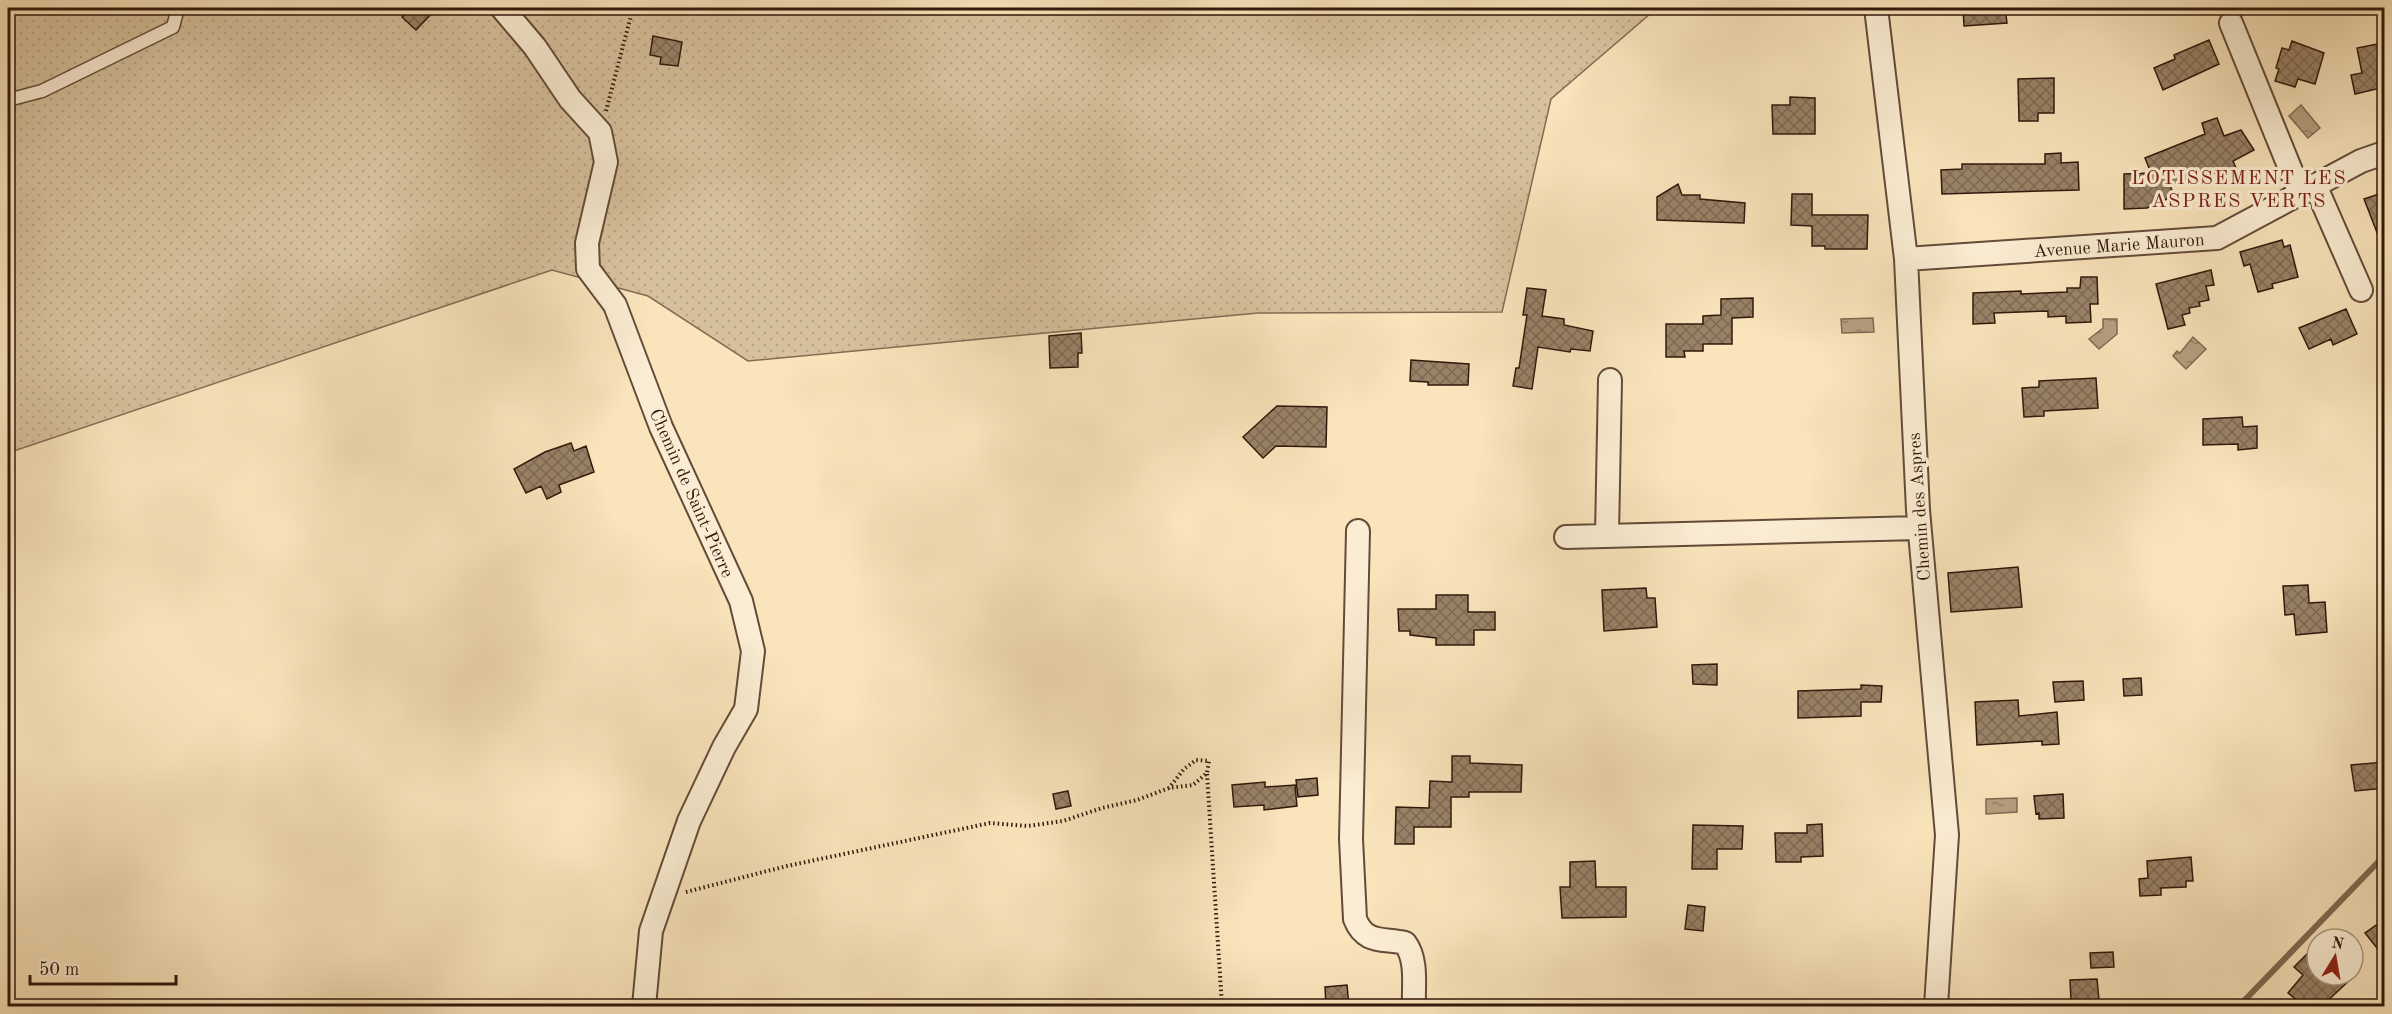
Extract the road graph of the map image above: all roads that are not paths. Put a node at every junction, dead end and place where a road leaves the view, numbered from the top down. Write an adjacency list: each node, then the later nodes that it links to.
1 (178, 8): 5 (lane)
2 (502, 8): 15 (street, Chemin de Saint-Pierre)
3 (1876, 8): 8 (street, Chemin des Aspres)
4 (2231, 23): 7 (street)
5 (8, 100)
6 (2385, 153): 7 (street, Avenue Marie Mauron)
7 (2308, 189): 8 (street, Avenue Marie Mauron); 9 (street)
8 (1906, 260): 11 (street, Chemin des Aspres)
9 (2361, 290)
10 (1610, 380): 13 (street)
11 (1919, 528): 13 (street); 17 (street, Chemin des Aspres)
12 (1358, 531): 16 (street)
13 (1607, 535): 14 (street)
14 (1566, 537)
15 (645, 1006)
16 (1414, 1006)
17 (1936, 1006)

